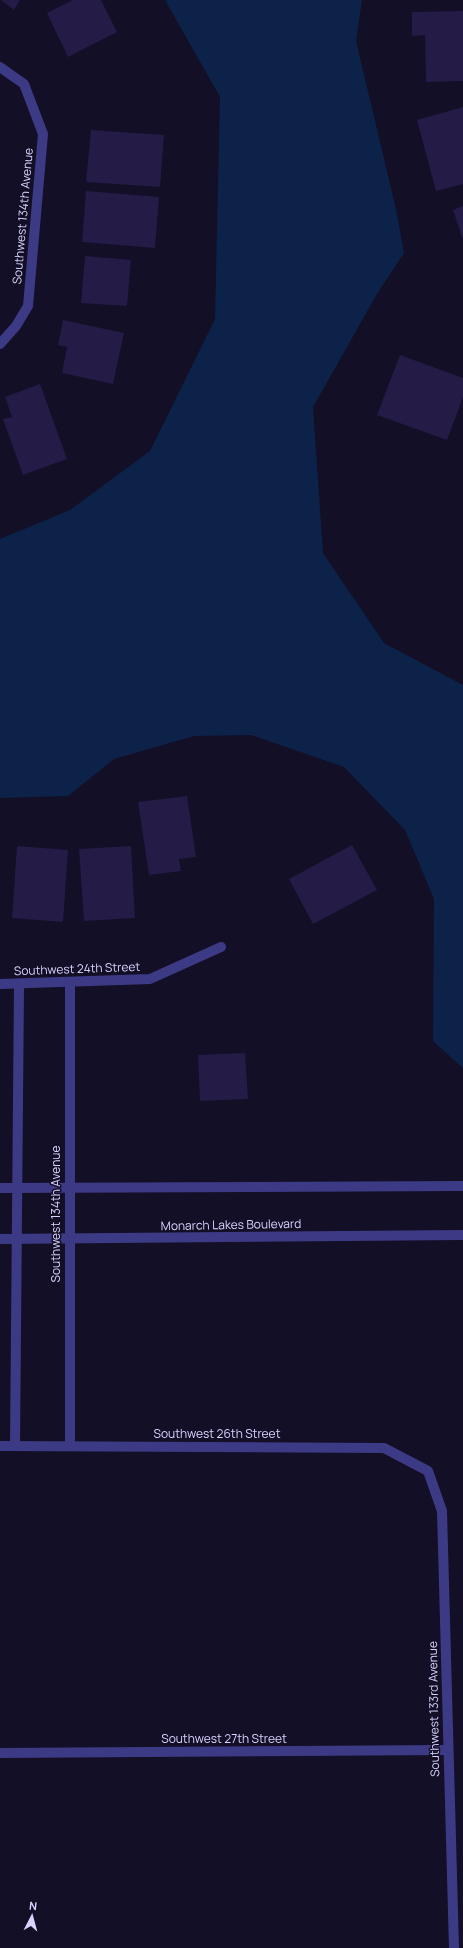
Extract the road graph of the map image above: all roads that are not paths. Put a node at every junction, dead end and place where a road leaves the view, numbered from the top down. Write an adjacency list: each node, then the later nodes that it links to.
1 (0, 67): 2 (street, Southwest 134th Avenue)
2 (0, 344)
3 (221, 947): 4 (street, Southwest 24th Street)
4 (70, 983): 6 (street, Southwest 24th Street); 10 (street, Southwest 134th Avenue)
5 (0, 984): 6 (street, Southwest 24th Street)
6 (18, 985): 9 (street)
7 (463, 1186): 10 (street)
8 (0, 1188): 9 (street)
9 (18, 1188): 10 (street); 13 (street)
10 (69, 1188): 14 (street, Southwest 134th Avenue)
11 (463, 1235): 14 (street, Monarch Lakes Boulevard)
12 (0, 1239): 13 (street, Monarch Lakes Boulevard)
13 (17, 1239): 14 (street, Monarch Lakes Boulevard); 16 (street)
14 (69, 1239): 17 (street, Southwest 134th Avenue)
15 (0, 1446): 16 (street, Southwest 26th Street)
16 (15, 1446): 17 (street, Southwest 26th Street)
17 (70, 1446): 18 (street, Southwest 26th Street)
18 (428, 1471): 19 (street, Southwest 133rd Avenue)
19 (448, 1750): 20 (street, Southwest 27th Street); 21 (street, Southwest 133rd Avenue)
20 (0, 1753)
21 (454, 1948)

